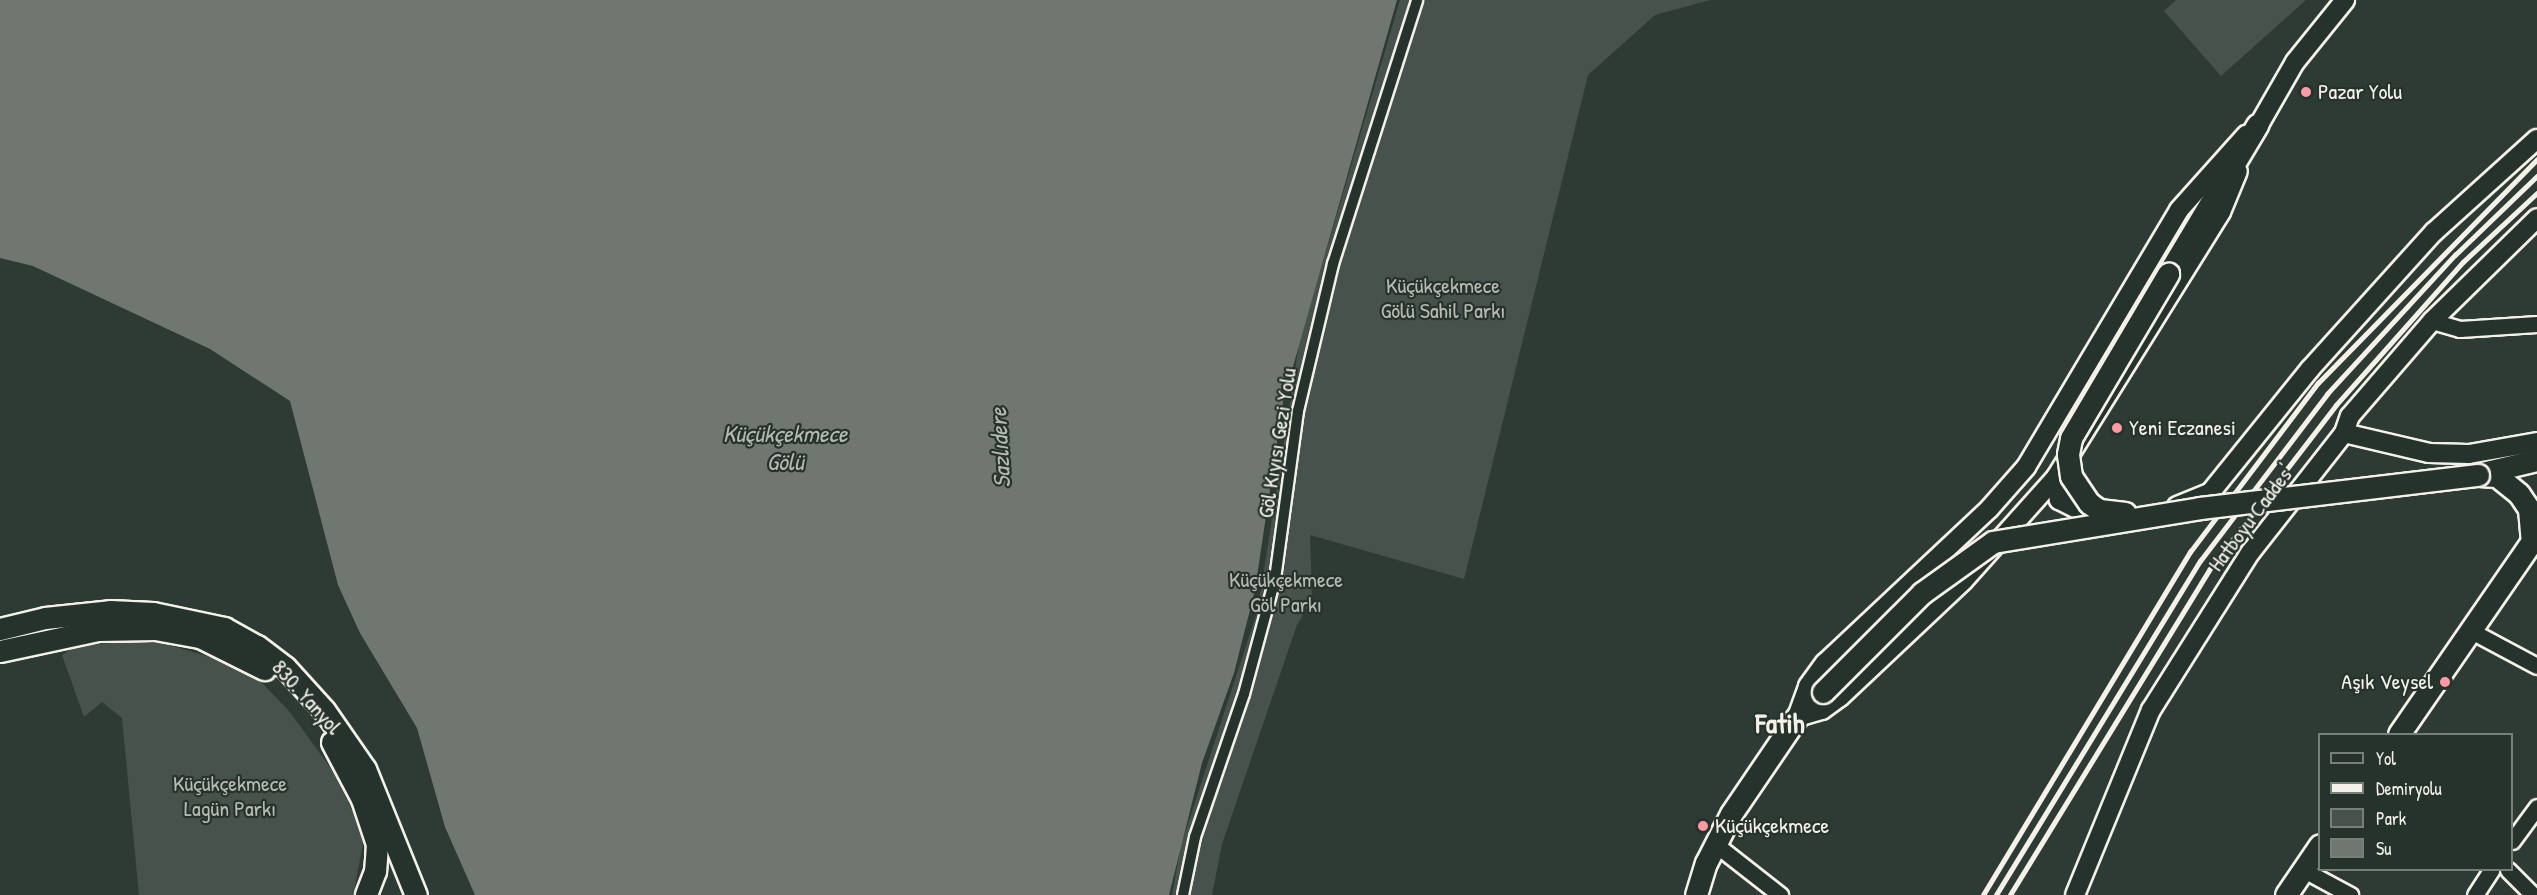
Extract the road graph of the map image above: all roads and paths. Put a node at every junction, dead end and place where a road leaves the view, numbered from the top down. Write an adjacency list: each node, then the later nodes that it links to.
1 (1417, 0): 33 (street, Göl Kıyısı Gezi Yolu)
2 (2345, 0): 3 (street)
3 (2256, 125): 12 (street); 13 (main road, bridge); 22 (street)
4 (2537, 139): 14 (street)
5 (2537, 218): 6 (street, Hatboyu Caddes')
6 (2432, 321): 7 (street); 8 (street, Hatboyu Caddes')
7 (2537, 324)
8 (2344, 433): 9 (street); 36 (street, Hatboyu Caddes')
9 (2537, 442)
10 (2537, 460): 11 (main road)
11 (2478, 475): 13 (main road, bridge); 16 (main road)
12 (2056, 477): 14 (street); 15 (street)
13 (2146, 515): 22 (main road, bridge)
14 (2097, 519): 15 (street)
15 (2010, 531): 22 (street)
16 (2534, 539): 19 (main road)
17 (0, 629): 18 (main road, 830. Yanyol)
18 (41, 630): 20 (main road, 830. Yanyol); 31 (main road, 830. Yanyol); 32 (main road, 830. Yanyol)
19 (2473, 632): 21 (street); 23 (main road)
20 (0, 651)
21 (2537, 666)
22 (1797, 717): 26 (main road)
23 (2400, 733)
24 (2537, 807): 25 (street)
25 (2513, 838)
26 (1715, 844): 34 (main road); 35 (street)
27 (2318, 846): 28 (main road)
28 (2302, 869): 37 (main road); 38 (street)
29 (2490, 871): 39 (street)
30 (2509, 871): 40 (street)
31 (366, 895)
32 (416, 895)
33 (1183, 895)
34 (1696, 895)
35 (1780, 895)
36 (2074, 895)
37 (2286, 895)
38 (2350, 895)
39 (2475, 895)
40 (2533, 895)

